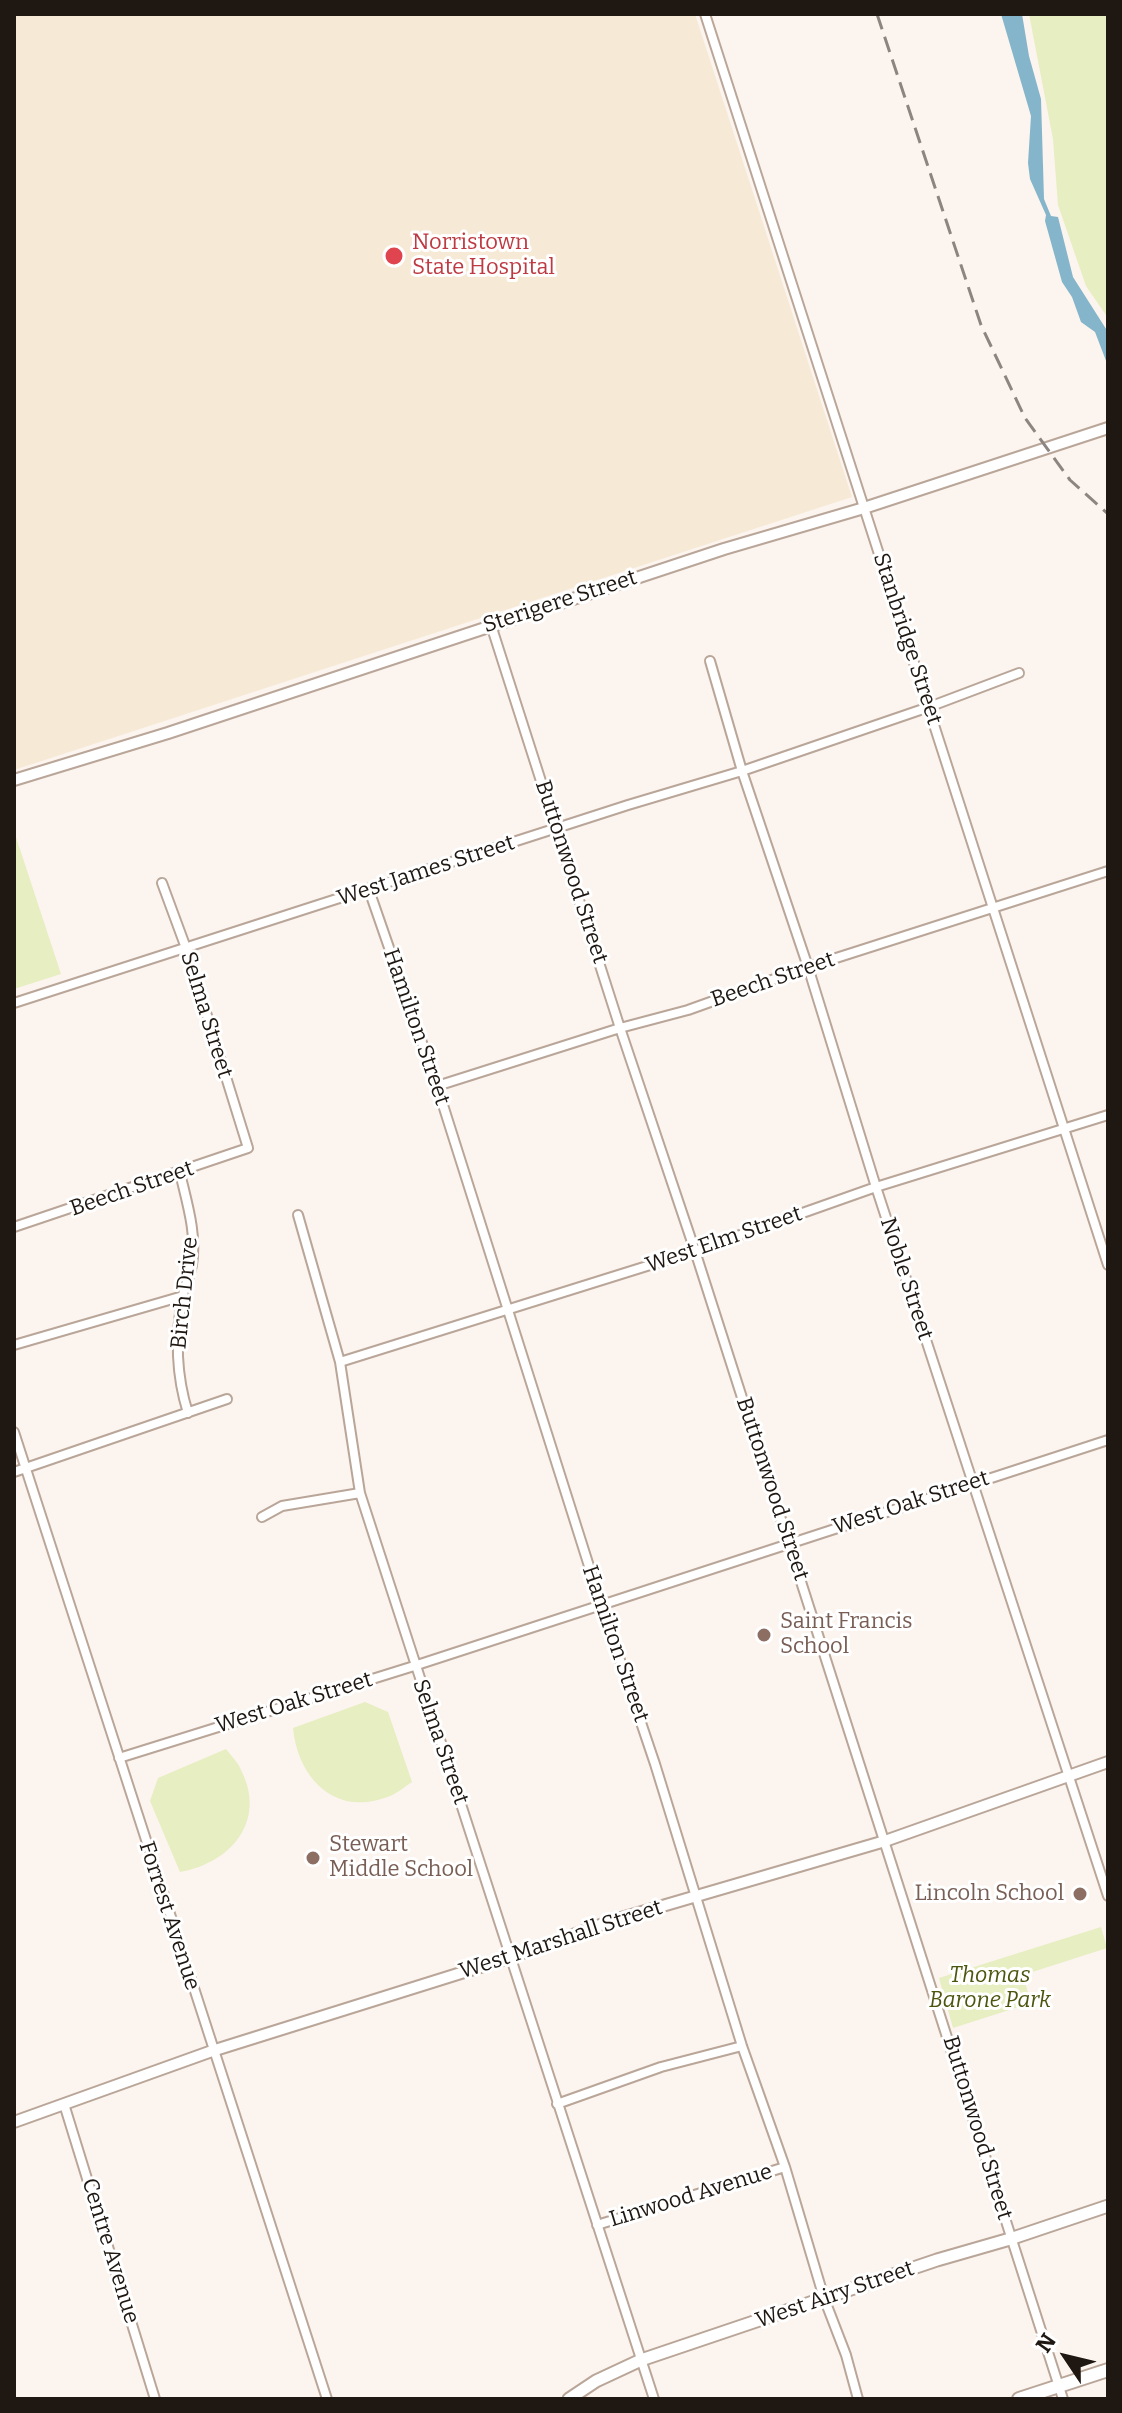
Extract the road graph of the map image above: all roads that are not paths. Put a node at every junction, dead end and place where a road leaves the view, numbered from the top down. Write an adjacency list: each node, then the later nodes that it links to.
1 (705, 14): 3 (street, Stanbridge Street)
2 (1108, 428): 3 (street, Sterigere Street)
3 (864, 508): 4 (street, Sterigere Street); 7 (street, Stanbridge Street)
4 (491, 625): 9 (street, Sterigere Street); 10 (street, Buttonwood Street)
5 (710, 661): 8 (street, Noble Street)
6 (1019, 673): 7 (street, West James Street)
7 (929, 707): 8 (street, West James Street); 14 (street, Stanbridge Street)
8 (742, 771): 10 (street, West James Street); 16 (street, Noble Street)
9 (14, 780)
10 (558, 828): 13 (street, West James Street); 18 (street, Buttonwood Street)
11 (1108, 871): 14 (street, Beech Street)
12 (162, 883): 15 (street, Selma Street)
13 (369, 890): 15 (street, West James Street); 19 (street, Hamilton Street)
14 (994, 909): 16 (street, Beech Street); 21 (street, Stanbridge Street)
15 (186, 948): 17 (street, West James Street); 22 (street, Selma Street)
16 (808, 967): 18 (street, Beech Street); 24 (street, Noble Street)
17 (14, 1003)
18 (620, 1028): 19 (street, Beech Street); 27 (street, Buttonwood Street)
19 (437, 1086): 30 (street, Hamilton Street)
20 (1108, 1115): 21 (street, West Elm Street)
21 (1065, 1128): 24 (street, West Elm Street); 28 (street, Stanbridge Street)
22 (248, 1148): 23 (street, Beech Street)
23 (180, 1173): 26 (street, Beech Street); 29 (street, Birch Drive)
24 (876, 1187): 27 (street, West Elm Street); 39 (street, Noble Street)
25 (298, 1215): 32 (street, Selma Street)
26 (14, 1227)
27 (695, 1251): 30 (street, West Elm Street); 42 (street, Buttonwood Street)
28 (1108, 1265)
29 (183, 1296): 31 (street); 34 (street, Birch Drive)
30 (508, 1310): 32 (street, West Elm Street); 43 (street, Hamilton Street)
31 (14, 1345)
32 (340, 1362): 40 (street, Selma Street)
33 (227, 1399): 34 (street)
34 (188, 1413): 37 (street)
35 (14, 1432): 37 (street, Forrest Avenue)
36 (1108, 1440): 39 (street, West Oak Street)
37 (26, 1468): 38 (street); 45 (street, Forrest Avenue)
38 (14, 1472)
39 (973, 1483): 42 (street, West Oak Street); 47 (street, Noble Street)
40 (360, 1493): 41 (street); 44 (street, Selma Street)
41 (262, 1517)
42 (789, 1542): 43 (street, West Oak Street); 48 (street, Buttonwood Street)
43 (601, 1604): 44 (street, West Oak Street); 50 (street, Hamilton Street)
44 (414, 1666): 45 (street, West Oak Street); 51 (street, Selma Street)
45 (119, 1758): 53 (street, Forrest Avenue)
46 (1108, 1762): 47 (street, West Marshall Street)
47 (1069, 1776): 48 (street, West Marshall Street); 49 (street, Noble Street)
48 (885, 1841): 50 (street, West Marshall Street); 60 (street, Buttonwood Street)
49 (1108, 1896)
50 (698, 1897): 51 (street, West Marshall Street); 52 (street, Hamilton Street)
51 (512, 1957): 53 (street, West Marshall Street); 55 (street, Selma Street)
52 (742, 2046): 55 (street); 57 (street, Hamilton Street)
53 (212, 2051): 54 (street, West Marshall Street); 66 (street, Forrest Avenue)
54 (64, 2104): 56 (street, West Marshall Street); 65 (street, Centre Avenue)
55 (557, 2104): 59 (street, Selma Street)
56 (14, 2122)
57 (785, 2167): 59 (street, Linwood Avenue); 61 (street, Hamilton Street)
58 (1108, 2206): 60 (main road, West Airy Street)
59 (597, 2225): 62 (street, Selma Street)
60 (1010, 2239): 61 (main road, West Airy Street); 64 (street, Buttonwood Street)
61 (824, 2298): 62 (main road, West Airy Street); 69 (street, Hamilton Street)
62 (641, 2360): 67 (main road, West Airy Street); 68 (street, Selma Street)
63 (1108, 2370): 64 (main road)
64 (1061, 2393): 70 (main road)
65 (155, 2399)
66 (327, 2399)
67 (569, 2399)
68 (654, 2399)
69 (858, 2399)
70 (1019, 2399)

